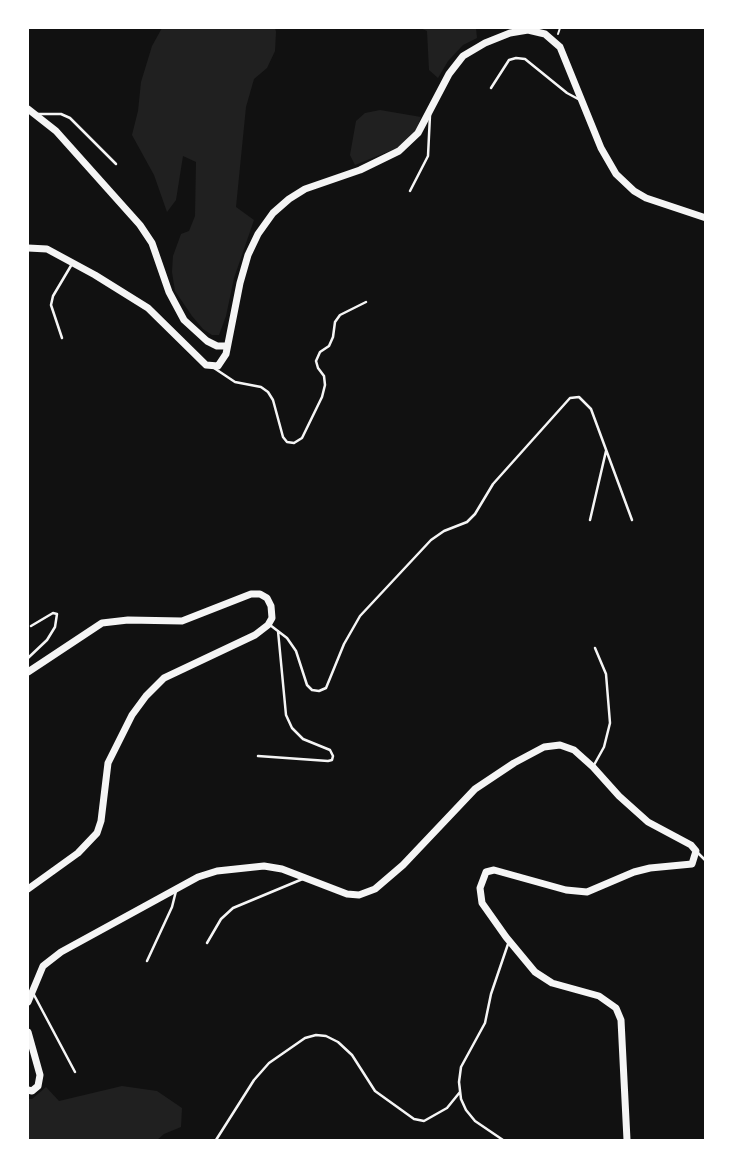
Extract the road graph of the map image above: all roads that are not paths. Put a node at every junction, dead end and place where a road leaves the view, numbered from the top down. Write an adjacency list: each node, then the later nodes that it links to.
1 (491, 88): 2 (lane)
2 (584, 103): 4 (main road); 8 (main road)
3 (28, 109): 5 (main road)
4 (430, 110): 7 (lane); 13 (main road)
5 (34, 114): 6 (lane); 13 (main road)
6 (116, 164)
7 (410, 191)
8 (706, 218)
9 (28, 248): 10 (main road)
10 (73, 262): 12 (lane); 14 (main road)
11 (366, 302): 14 (lane)
12 (62, 338)
13 (228, 346): 14 (main road)
14 (214, 367)
15 (606, 450): 16 (lane); 17 (lane); 20 (lane)
16 (590, 520)
17 (632, 520)
18 (268, 625): 20 (lane); 23 (main road); 30 (main road)
19 (31, 626): 22 (lane)
20 (278, 629): 24 (lane)
21 (595, 648): 25 (lane)
22 (28, 658)
23 (28, 672)
24 (258, 756)
25 (593, 767): 26 (main road); 28 (main road)
26 (696, 851): 27 (lane); 31 (main road)
27 (706, 861)
28 (306, 878): 29 (main road); 32 (lane)
29 (176, 888): 33 (lane); 34 (main road)
30 (28, 889)
31 (509, 941): 39 (lane); 42 (main road)
32 (207, 943)
33 (147, 960)
34 (31, 990): 35 (main road); 37 (lane)
35 (28, 1002)
36 (28, 1032): 38 (main road)
37 (75, 1072)
38 (28, 1090)
39 (460, 1092): 40 (lane); 41 (lane)
40 (216, 1140)
41 (503, 1140)
42 (627, 1140)

